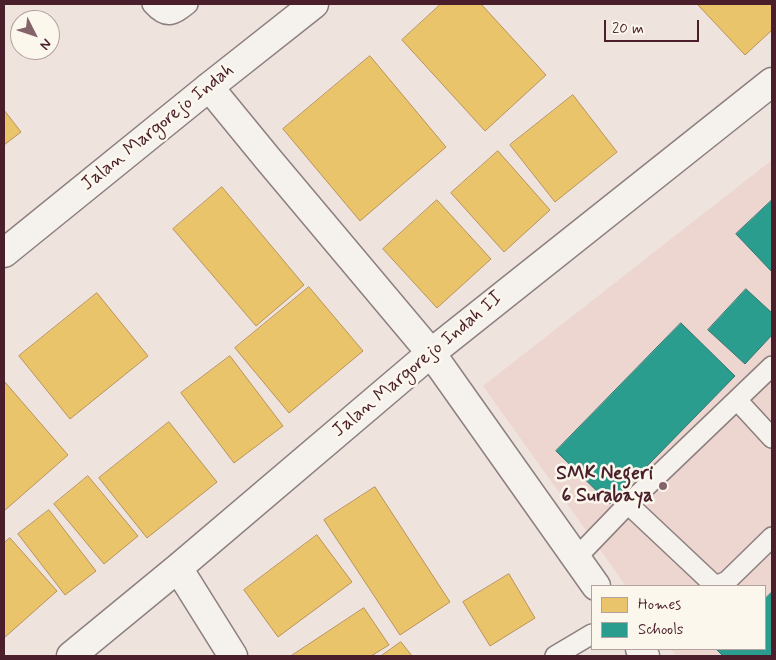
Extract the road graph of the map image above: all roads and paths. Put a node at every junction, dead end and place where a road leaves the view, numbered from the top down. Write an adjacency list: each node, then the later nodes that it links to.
1 (152, 4): 2 (lane)
2 (188, 4)
3 (314, 4): 5 (street, Jalan Margorejo Indah)
4 (772, 82): 7 (street, Jalan Margorejo Indah II)
5 (209, 87): 6 (street, Jalan Margorejo Indah); 7 (street)
6 (4, 254)
7 (430, 353): 13 (street); 14 (street, Jalan Margorejo Indah II)
8 (772, 366): 9 (lane)
9 (737, 400): 10 (lane); 11 (lane)
10 (772, 438)
11 (628, 504): 12 (lane); 13 (lane)
12 (772, 537)
13 (576, 558): 15 (street)
14 (178, 568): 17 (street, Jalan Margorejo Indah II); 18 (street)
15 (595, 585)
16 (591, 635): 19 (lane)
17 (71, 656)
18 (233, 656)
19 (555, 656)

